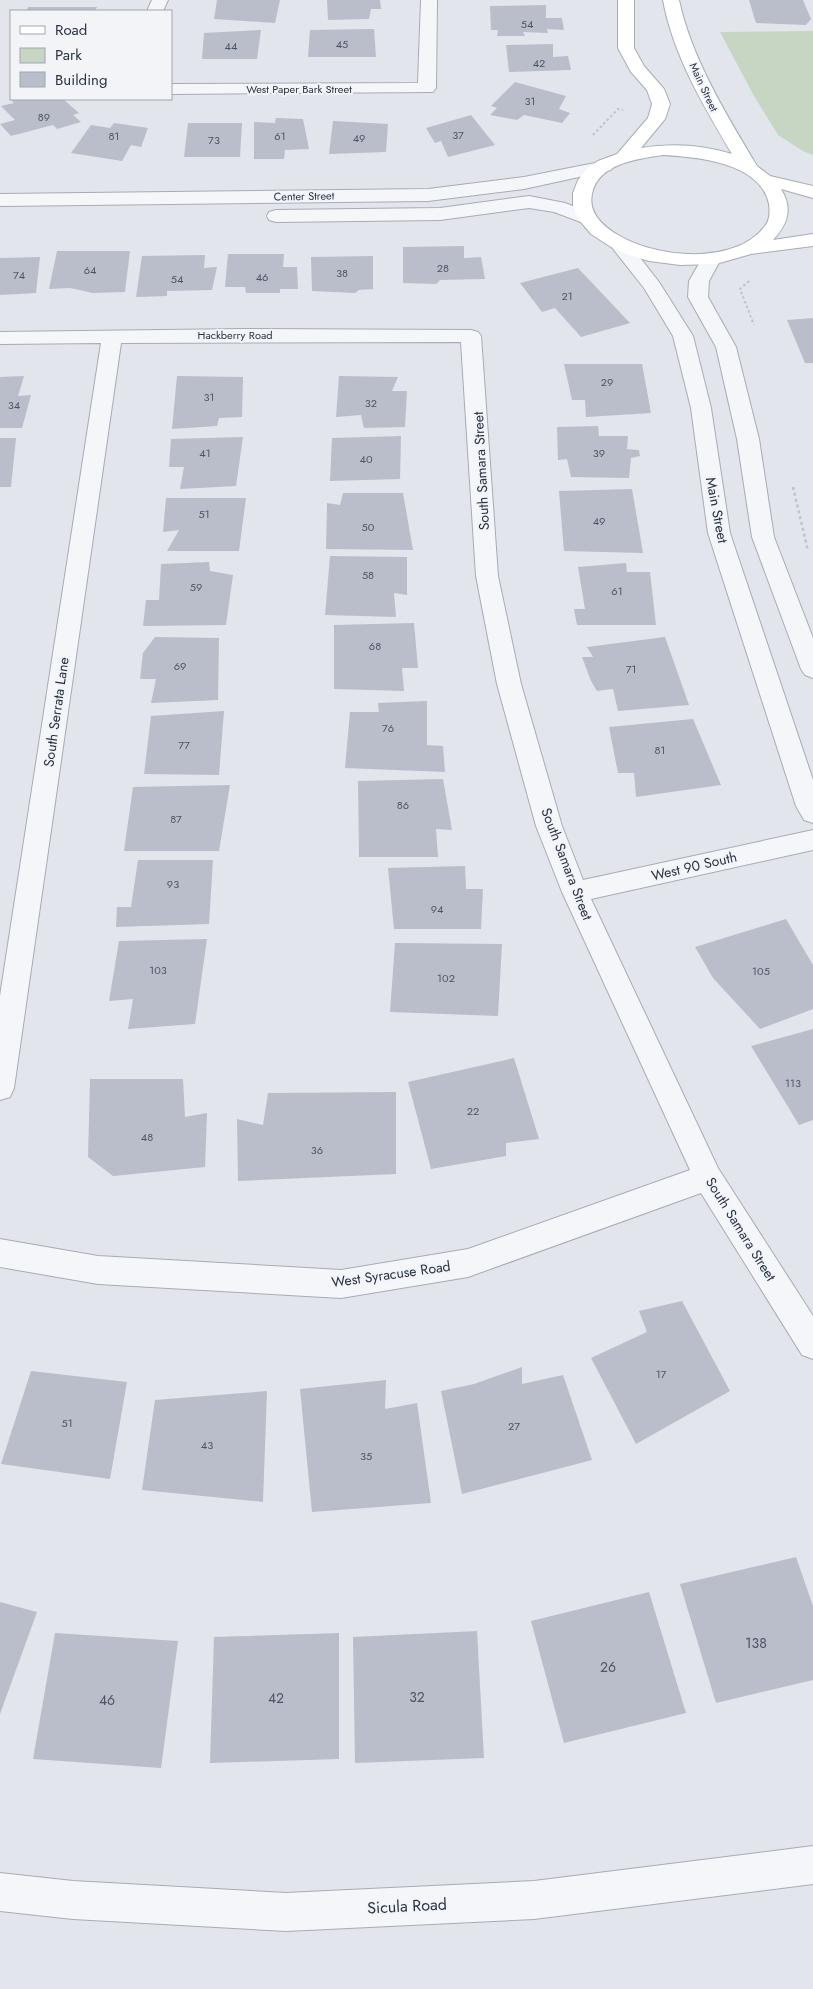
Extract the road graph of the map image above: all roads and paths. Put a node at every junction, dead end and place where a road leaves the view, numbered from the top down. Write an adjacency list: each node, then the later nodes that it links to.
1 (429, 0): 4 (street, West Paper Bark Street)
2 (626, 0): 5 (main road)
3 (671, 0): 7 (main road, Main Street)
4 (172, 89)
5 (624, 157): 6 (main road); 7 (main road)
6 (605, 166): 9 (street, Center Street); 11 (main road)
7 (757, 174): 8 (main road); 14 (main road)
8 (813, 192)
9 (0, 200)
10 (260, 216): 11 (street, Center Street)
11 (586, 218): 13 (main road)
12 (813, 240): 14 (main road)
13 (620, 245): 15 (main road); 24 (street, Main Street)
14 (744, 250): 15 (main road)
15 (711, 259): 23 (street)
16 (751, 280): 17 (path)
17 (755, 328)
18 (471, 336): 19 (street, Hackberry Road); 26 (street, South Samara Street)
19 (112, 337): 20 (street, Hackberry Road); 27 (street, South Serrata Lane)
20 (0, 338)
21 (793, 486): 22 (path)
22 (808, 552)
23 (813, 669)
24 (813, 813)
25 (813, 840): 26 (street, West 90 South)
26 (575, 892): 28 (street, South Samara Street)
27 (0, 1088)
28 (708, 1177): 29 (street, West Syracuse Road); 30 (street, South Samara Street)
29 (0, 1253)
30 (813, 1344)
31 (813, 1865): 32 (street, Sicula Road)
32 (0, 1892)

